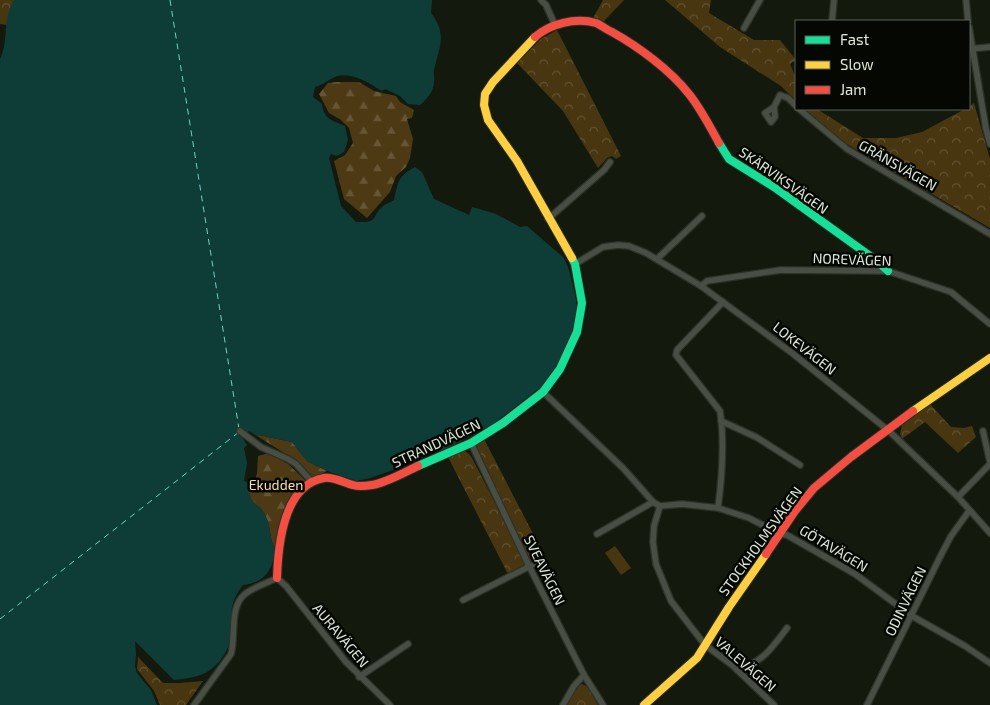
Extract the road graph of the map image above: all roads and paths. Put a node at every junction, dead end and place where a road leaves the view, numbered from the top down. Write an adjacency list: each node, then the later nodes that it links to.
1 (541, 0): 7 (street)
2 (760, 0): 8 (street)
3 (834, 0): 5 (street)
4 (966, 0): 6 (street)
5 (832, 20)
6 (968, 20)
7 (555, 26): 17 (street, SKÄRVIKSVÄGEN); 21 (street, SKÄRVIKSVÄGEN)
8 (744, 28)
9 (990, 46): 10 (street)
10 (970, 49): 14 (street)
11 (795, 105): 12 (street)
12 (774, 107)
13 (800, 110): 18 (street, GRÄNSVÄGEN)
14 (990, 144)
15 (610, 162): 17 (street)
16 (702, 216): 19 (street)
17 (548, 219): 20 (street, SKÄRVIKSVÄGEN)
18 (990, 234)
19 (656, 259): 20 (street, LOKEVÄGEN); 22 (street, LOKEVÄGEN)
20 (576, 264): 26 (street, STRANDVÄGEN)
21 (888, 271): 22 (street, NOREVÄGEN); 24 (street, NOREVÄGEN)
22 (701, 286): 23 (street, LOKEVÄGEN)
23 (723, 302): 27 (street); 28 (street, LOKEVÄGEN)
24 (990, 324)
25 (990, 358): 28 (street, STOCKHOLMSVÄGEN)
26 (543, 392): 31 (street, STRANDVÄGEN); 36 (street)
27 (722, 421): 33 (street); 38 (street)
28 (888, 431): 35 (street, LOKEVÄGEN); 41 (street, STOCKHOLMSVÄGEN)
29 (983, 431): 32 (street)
30 (240, 432): 34 (street)
31 (470, 443): 34 (street, STRANDVÄGEN); 44 (street, SVEAVÄGEN)
32 (990, 463): 35 (street)
33 (800, 465)
34 (312, 482): 45 (street)
35 (958, 498): 39 (street, LOKEVÄGEN)
36 (653, 502): 37 (street); 40 (street)
37 (660, 506): 38 (street, GÖTAVÄGEN); 50 (street, VALEVÄGEN)
38 (718, 508): 41 (street, GÖTAVÄGEN)
39 (969, 511): 42 (street, LOKEVÄGEN); 47 (street, ODINVÄGEN)
40 (597, 534)
41 (780, 534): 47 (street, GÖTAVÄGEN); 50 (street, STOCKHOLMSVÄGEN)
42 (990, 534)
43 (540, 560): 44 (street)
44 (529, 566): 46 (street); 53 (street, SVEAVÄGEN)
45 (277, 578): 54 (street, AURAVÄGEN); 55 (street)
46 (463, 600)
47 (912, 616): 51 (street, GÖTAVÄGEN); 61 (street, ODINVÄGEN)
48 (787, 628): 52 (street)
49 (408, 644): 54 (street)
50 (705, 645): 52 (street, VALEVÄGEN); 59 (street, STOCKHOLMSVÄGEN)
51 (990, 663)
52 (737, 670): 60 (street, VALEVÄGEN)
53 (584, 675): 57 (street); 58 (street, SVEAVÄGEN)
54 (359, 677): 56 (street, AURAVÄGEN)
55 (194, 705)
56 (390, 705)
57 (563, 705)
58 (603, 705)
59 (644, 705)
60 (774, 705)
61 (867, 705)

